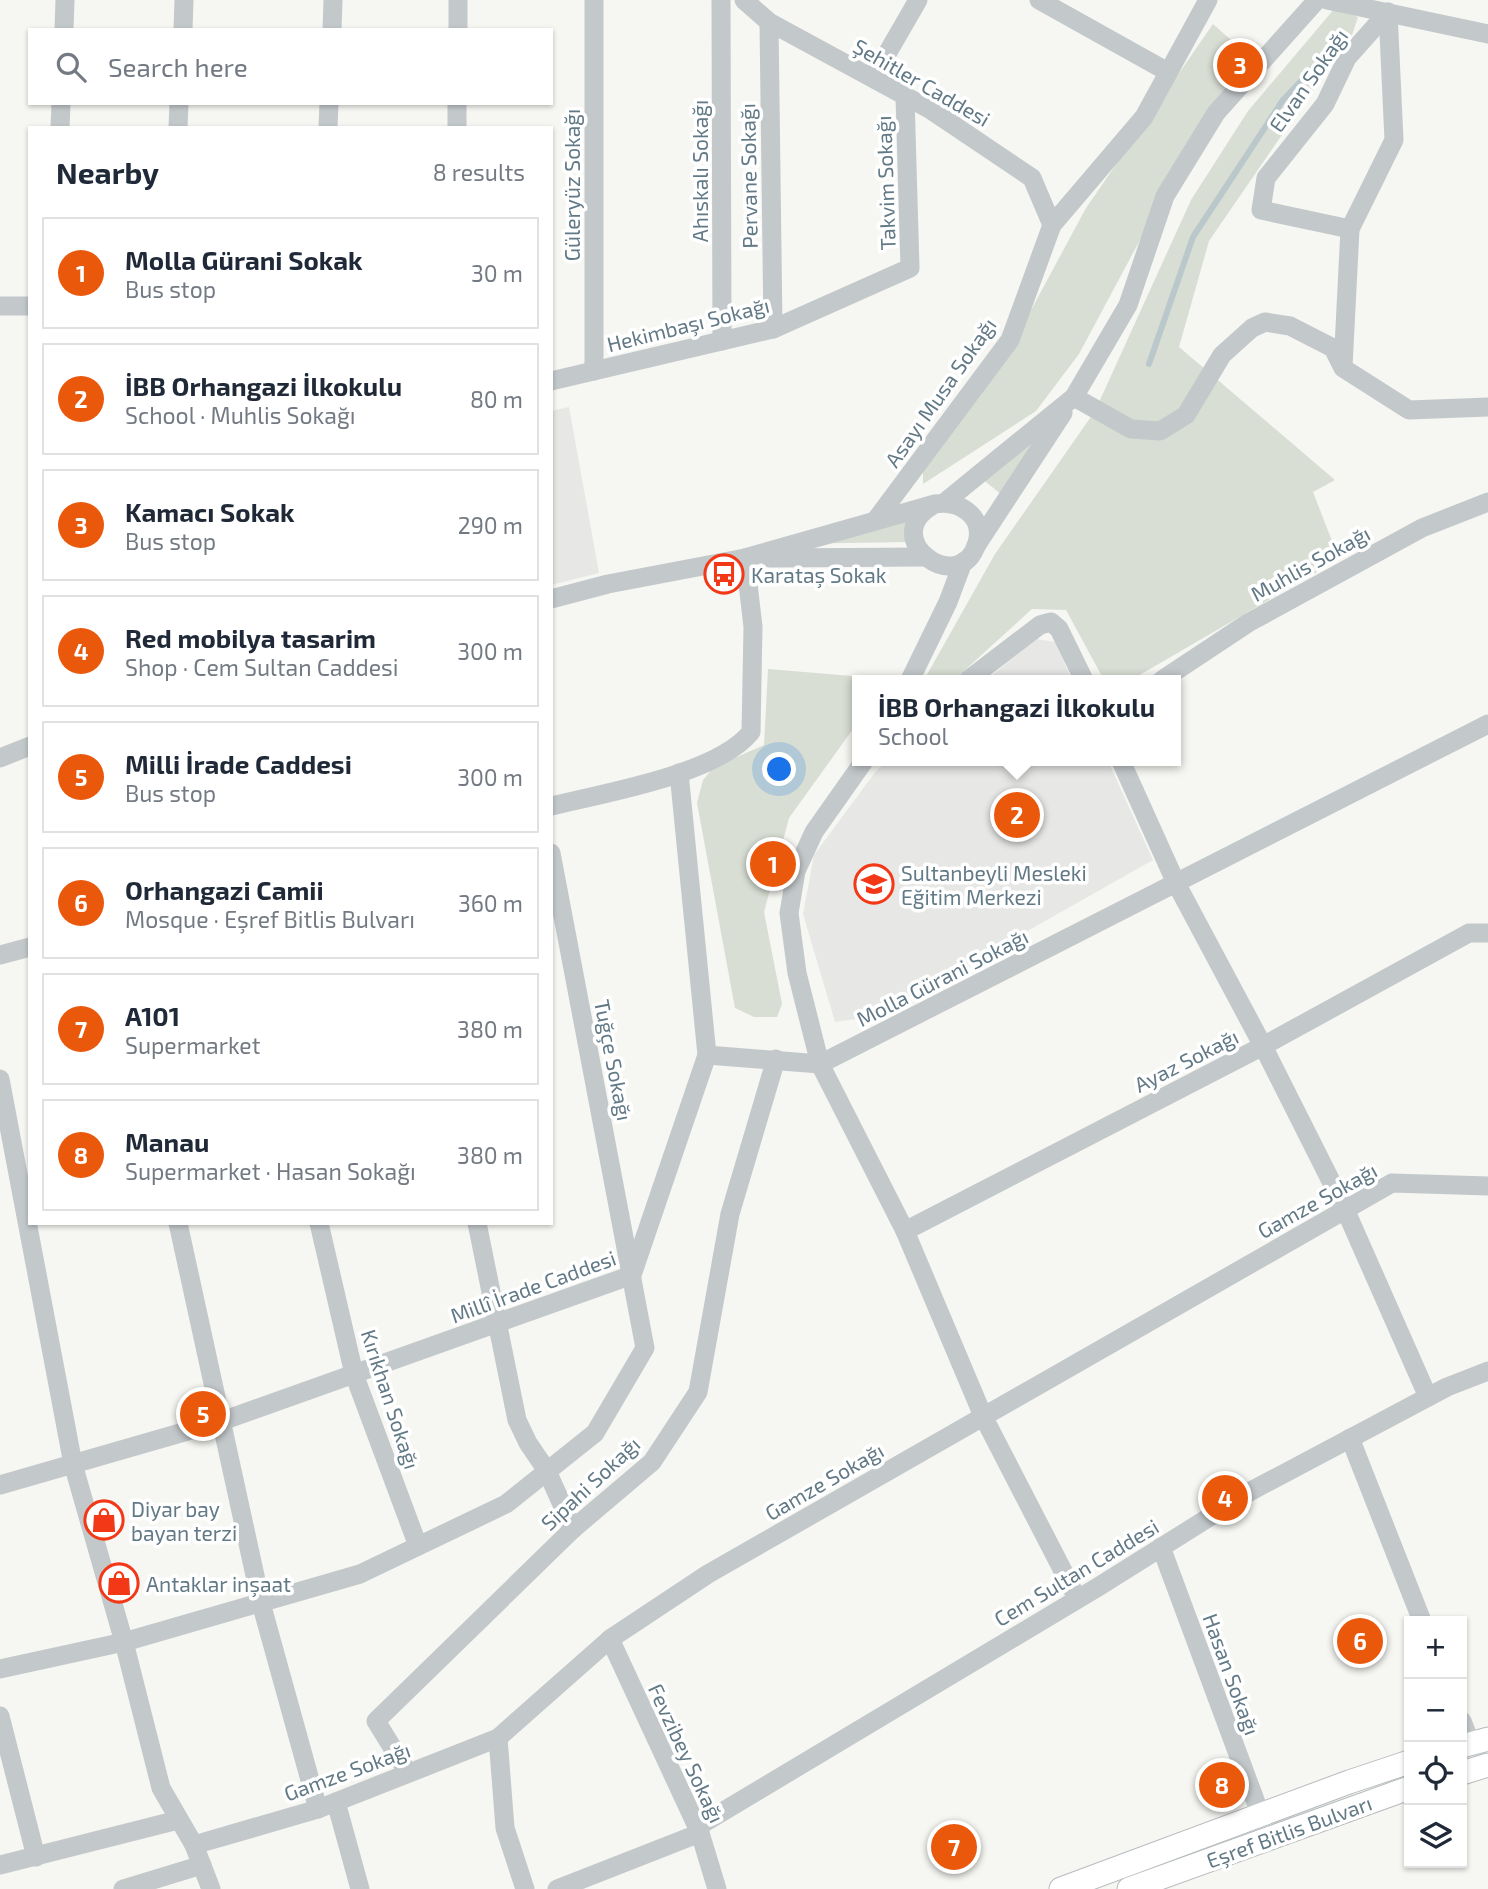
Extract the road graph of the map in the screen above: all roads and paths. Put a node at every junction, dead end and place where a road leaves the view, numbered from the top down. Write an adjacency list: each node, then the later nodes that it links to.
1 (65, 0): 15 (street)
2 (184, 0): 16 (street)
3 (334, 0): 17 (street)
4 (458, 0): 18 (street)
5 (594, 0): 39 (street, Güleryüz Sokağı)
6 (721, 0): 37 (street, Ahıskalı Sokağı)
7 (744, 0): 14 (street, Şehitler Caddesi)
8 (918, 0): 21 (street)
9 (1039, 0): 20 (street)
10 (1208, 0): 20 (street, Asayı Musa Sokağı)
11 (1317, 0): 41 (street)
12 (1327, 0): 13 (street)
13 (1388, 12): 19 (street); 32 (street); 32 (street, Elvan Sokağı)
14 (769, 22): 21 (street, Şehitler Caddesi); 36 (street, Pervane Sokağı)
15 (64, 28)
16 (183, 28)
17 (332, 28)
18 (458, 28)
19 (1488, 34)
20 (1168, 72): 31 (street, Asayı Musa Sokağı)
21 (873, 78): 22 (street, Şehitler Caddesi)
22 (905, 96): 31 (street, Şehitler Caddesi); 33 (street, Takvim Sokağı)
23 (61, 105): 27 (street)
24 (179, 105): 28 (street)
25 (329, 105): 29 (street)
26 (457, 105): 30 (street)
27 (60, 126)
28 (178, 126)
29 (328, 126)
30 (457, 126)
31 (1052, 225): 45 (street, Asayı Musa Sokağı)
32 (1350, 229): 38 (street)
33 (910, 268): 36 (street, Hekimbaşı Sokağı)
34 (0, 306): 35 (street)
35 (28, 306)
36 (773, 329): 37 (street, Hekimbaşı Sokağı)
37 (722, 341): 39 (street, Hekimbaşı Sokağı)
38 (1343, 368): 41 (street); 42 (street)
39 (594, 371): 40 (street, Hekimbaşı Sokağı)
40 (553, 381)
41 (1074, 397): 44 (street); 46 (street)
42 (1488, 406)
43 (1488, 502): 55 (street, Muhlis Sokağı)
44 (940, 503): 45 (street); 46 (street); 48 (street)
45 (875, 521): 47 (street)
46 (976, 546): 49 (street)
47 (745, 558): 48 (street); 50 (street); 61 (street)
48 (927, 560): 49 (street); 51 (street)
49 (962, 562): 51 (street)
50 (553, 598)
51 (948, 602): 52 (street)
52 (912, 675)
53 (975, 675): 54 (street)
54 (1082, 675)
55 (1170, 675)
56 (1488, 724): 64 (street, Molla Gürani Sokağı)
57 (28, 747): 58 (street)
58 (0, 758)
59 (860, 766): 71 (street)
60 (1123, 766): 64 (street)
61 (679, 773): 62 (street); 69 (street, Millî İrade Caddesi)
62 (553, 805)
63 (553, 863): 81 (street, Tuğçe Sokağı)
64 (1176, 883): 68 (street); 71 (street, Molla Gürani Sokağı)
65 (1488, 933): 68 (street, Ayaz Sokağı)
66 (28, 948): 67 (street)
67 (0, 955)
68 (1264, 1046): 74 (street); 80 (street, Ayaz Sokağı)
69 (707, 1055): 70 (street); 81 (street, Millî İrade Caddesi)
70 (776, 1059): 71 (street); 92 (street, Sipahi Sokağı)
71 (820, 1064): 80 (street)
72 (0, 1079): 75 (street)
73 (1488, 1186): 74 (street, Gamze Sokağı)
74 (1345, 1209): 85 (street); 86 (street, Gamze Sokağı)
75 (28, 1225)
76 (28, 1225): 89 (street)
77 (178, 1225): 87 (street)
78 (319, 1225): 84 (street, Kırıkhan Sokağı)
79 (477, 1225): 82 (street)
80 (905, 1231): 86 (street)
81 (632, 1275): 82 (street, Millî İrade Caddesi); 90 (street, Tuğçe Sokağı)
82 (497, 1323): 84 (street, Millî İrade Caddesi); 90 (street)
83 (1488, 1371): 85 (street, Cem Sultan Caddesi)
84 (354, 1374): 87 (street, Millî İrade Caddesi); 93 (street, Kırıkhan Sokağı)
85 (1428, 1397): 88 (street, Cem Sultan Caddesi)
86 (983, 1416): 95 (street); 98 (street, Gamze Sokağı)
87 (222, 1422): 89 (street, Millî İrade Caddesi); 96 (street)
88 (1350, 1438): 94 (street, Cem Sultan Caddesi); 97 (street)
89 (74, 1464): 91 (street, Millî İrade Caddesi); 99 (street)
90 (547, 1471): 92 (street); 93 (street, Tuğçe Sokağı)
91 (0, 1485)
92 (573, 1529): 106 (street, Sipahi Sokağı)
93 (418, 1546): 96 (street, Tuğçe Sokağı)
94 (1161, 1547): 95 (street, Cem Sultan Caddesi); 109 (street, Hasan Sokağı)
95 (1077, 1598): 111 (street, Cem Sultan Caddesi)
96 (261, 1603): 99 (street, Tuğçe Sokağı); 108 (street)
97 (1420, 1616)
98 (610, 1639): 102 (street, Gamze Sokağı); 111 (street, Fevzibey Sokağı)
99 (124, 1642): 100 (street, Tuğçe Sokağı); 110 (street)
100 (0, 1669)
101 (0, 1716): 113 (street)
102 (498, 1738): 106 (street, Gamze Sokağı); 119 (street)
103 (1404, 1764): 109 (main road, Eşref Bitlis Bulvarı)
104 (1488, 1766): 105 (main road)
105 (1467, 1772)
106 (408, 1773): 108 (street, Gamze Sokağı)
107 (1404, 1790): 123 (main road, Eşref Bitlis Bulvarı)
108 (327, 1806): 112 (street, Gamze Sokağı); 118 (street)
109 (1261, 1816): 122 (main road, Eşref Bitlis Bulvarı)
110 (178, 1820): 112 (street); 113 (street)
111 (699, 1830): 120 (street, Cem Sultan Caddesi); 121 (street, Fevzibey Sokağı)
112 (194, 1845): 115 (street)
113 (36, 1857): 114 (street)
114 (0, 1865)
115 (202, 1865): 116 (street); 117 (street)
116 (123, 1889)
117 (211, 1889)
118 (360, 1889)
119 (525, 1889)
120 (557, 1889)
121 (717, 1889)
122 (1061, 1889)
123 (1129, 1889)

